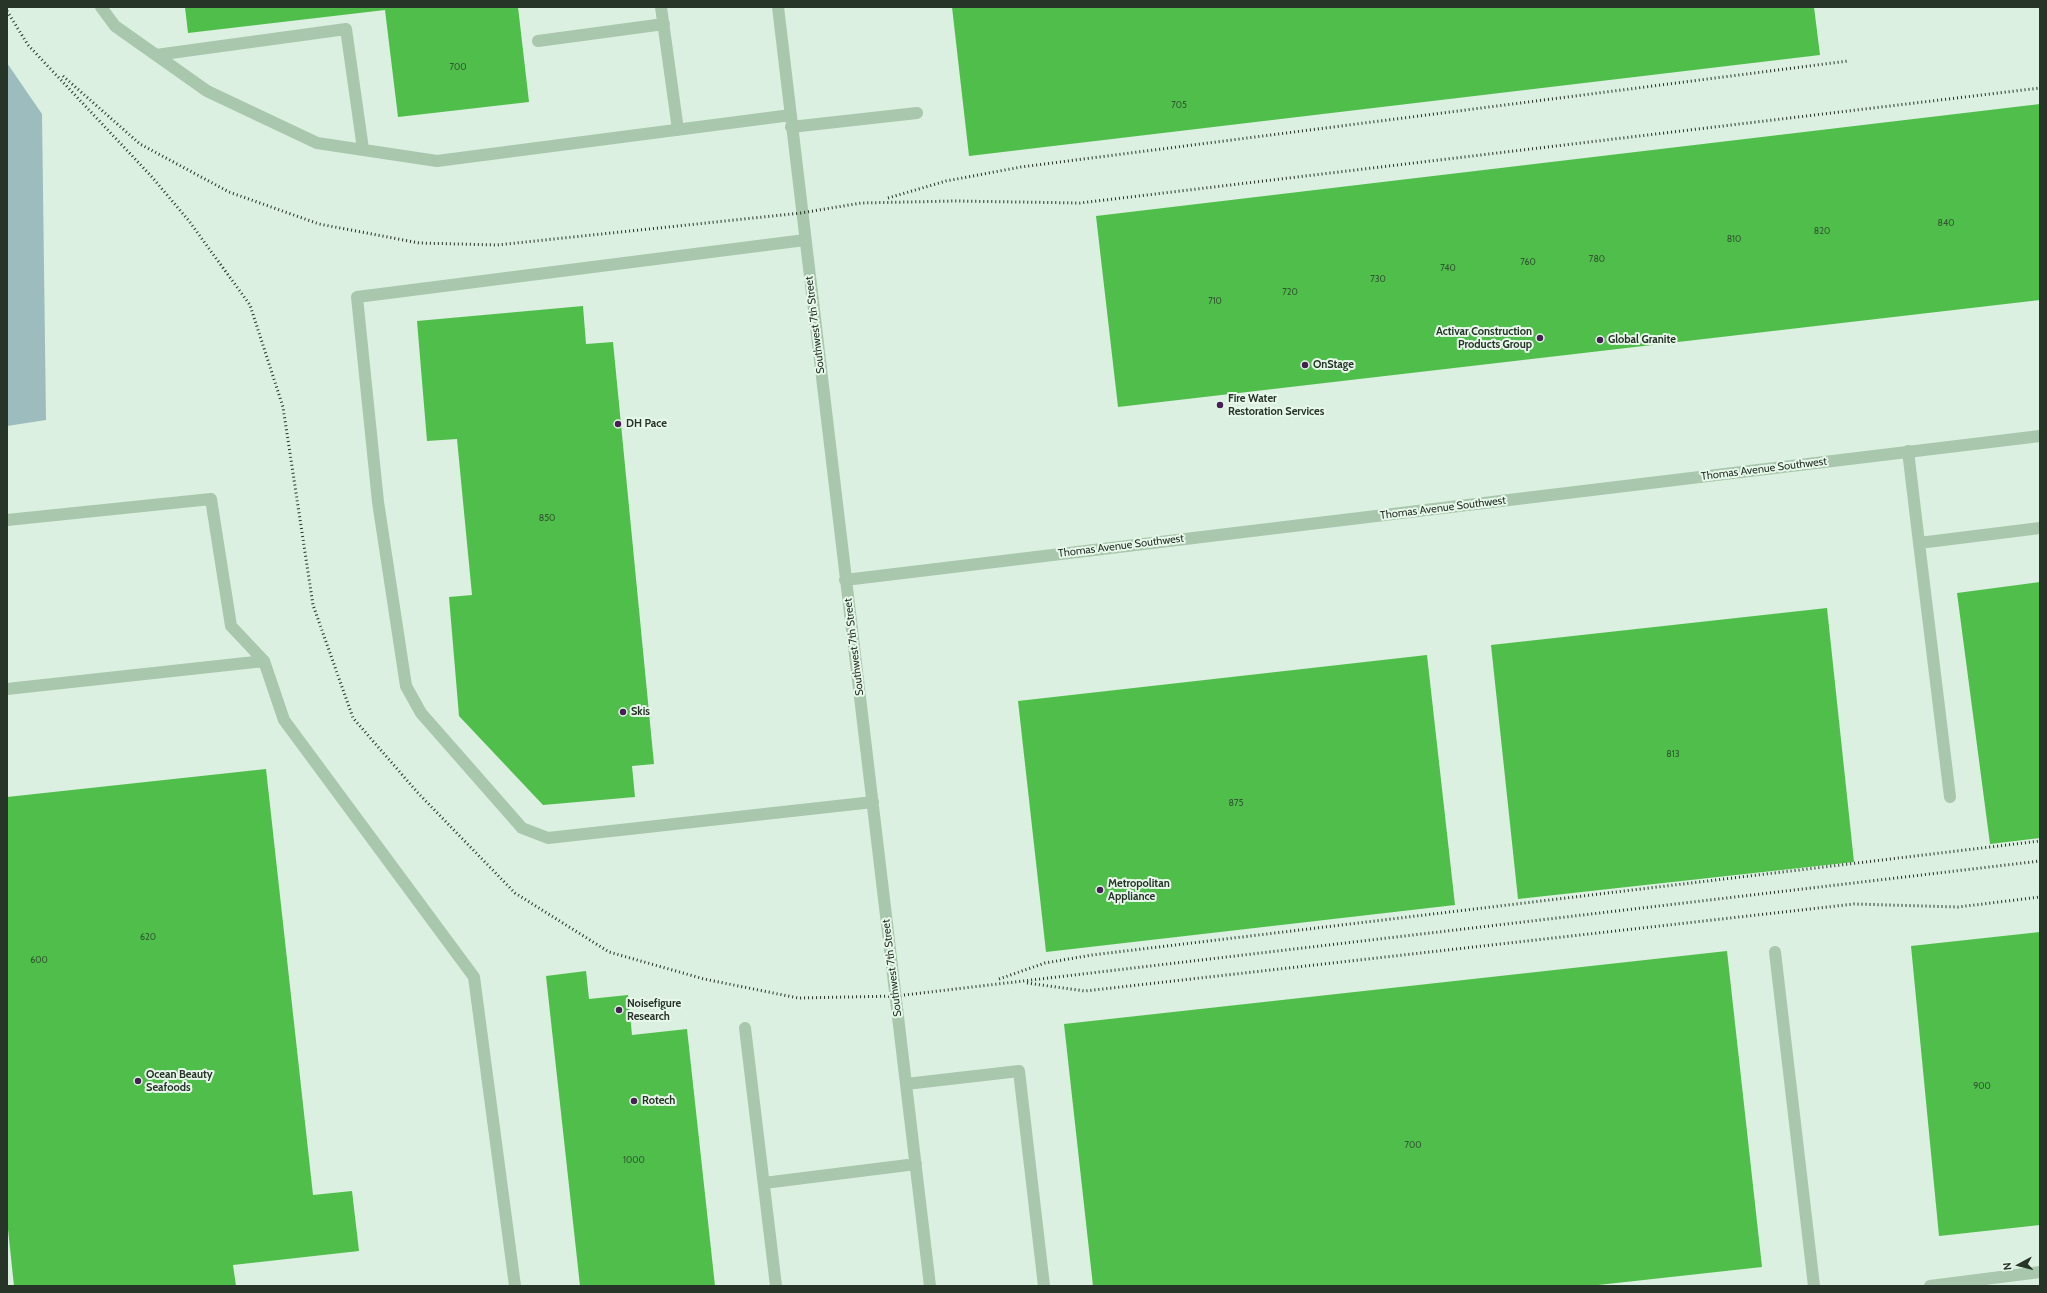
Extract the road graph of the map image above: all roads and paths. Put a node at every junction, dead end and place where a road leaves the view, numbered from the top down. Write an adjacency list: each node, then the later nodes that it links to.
1 (100, 7): 6 (street)
2 (661, 7): 4 (street)
3 (778, 7): 8 (street, Southwest 7th Street)
4 (664, 24): 5 (street); 9 (street)
5 (538, 40)
6 (156, 55): 10 (street); 10 (street)
7 (918, 112): 8 (street)
8 (791, 121): 9 (street); 11 (street, Southwest 7th Street)
9 (678, 130): 10 (street)
10 (363, 150)
11 (805, 240): 17 (street, Southwest 7th Street); 21 (street)
12 (2040, 436): 13 (street, Thomas Avenue Southwest)
13 (1908, 451): 16 (street); 17 (street, Thomas Avenue Southwest)
14 (7, 520): 18 (street)
15 (2040, 528): 16 (street)
16 (1919, 543): 20 (street)
17 (845, 580): 21 (street, Southwest 7th Street)
18 (264, 662): 19 (street); 28 (street)
19 (7, 689)
20 (1950, 797)
21 (873, 802): 24 (street, Southwest 7th Street)
22 (1775, 952): 32 (street)
23 (745, 1028): 26 (street)
24 (906, 1084): 25 (street, Southwest 7th Street); 31 (street)
25 (916, 1164): 26 (street); 30 (street, Southwest 7th Street)
26 (764, 1183): 29 (street)
27 (2040, 1272): 33 (street)
28 (515, 1286)
29 (776, 1286)
30 (930, 1286)
31 (1044, 1286)
32 (1814, 1286)
33 (1930, 1286)

